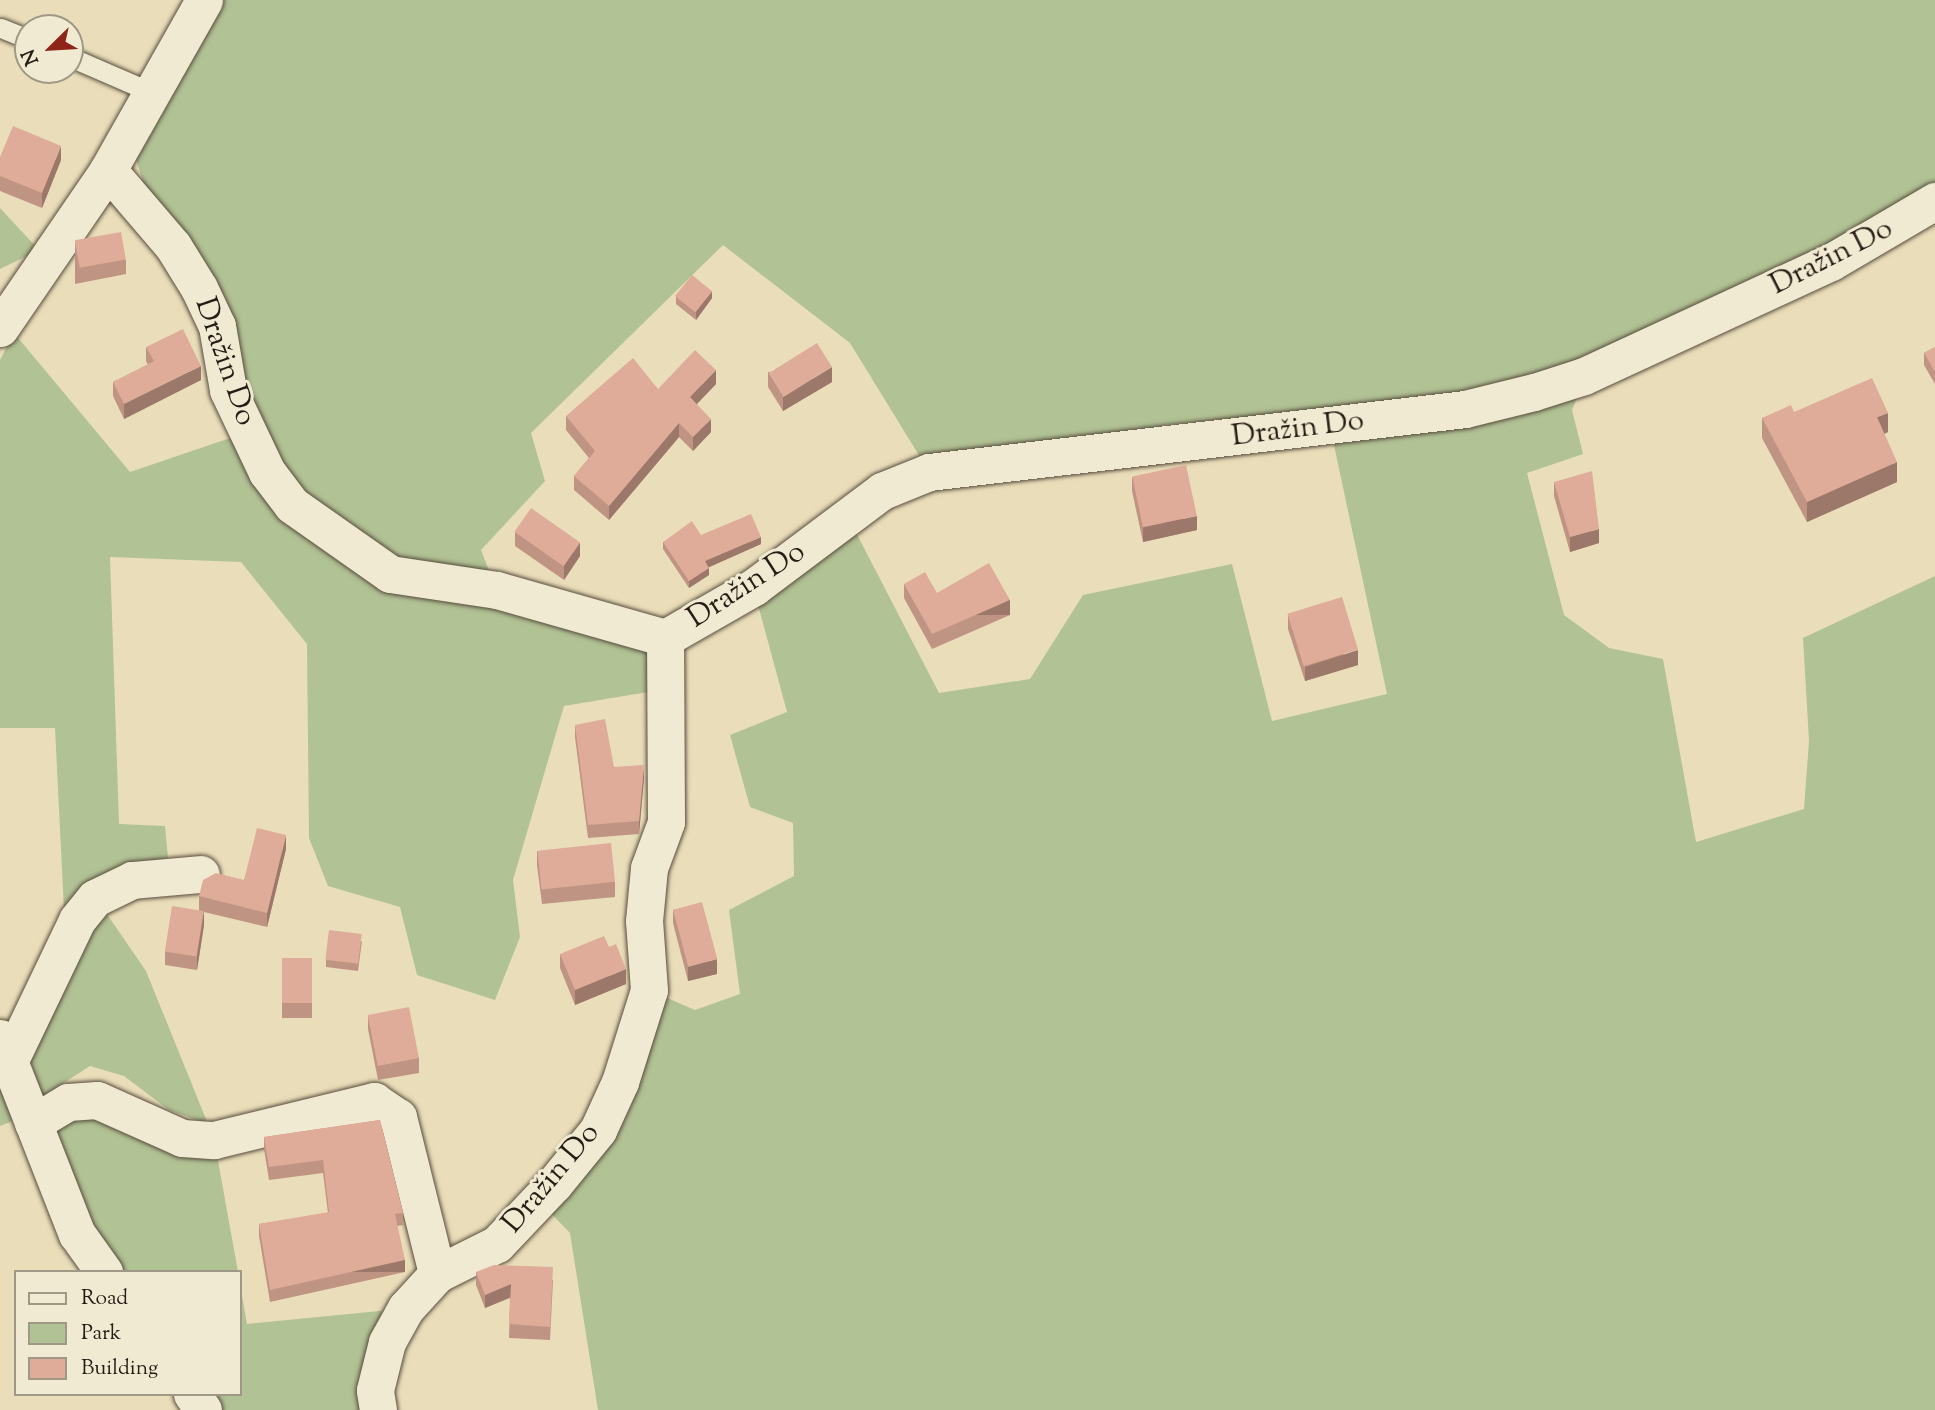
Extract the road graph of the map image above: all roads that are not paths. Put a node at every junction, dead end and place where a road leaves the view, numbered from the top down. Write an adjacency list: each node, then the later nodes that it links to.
1 (204, 0): 3 (street)
2 (84, 63): 3 (lane)
3 (153, 93): 4 (street)
4 (108, 170): 6 (street); 7 (street, Dražin Do)
5 (1935, 201): 7 (street, Dražin Do)
6 (0, 327)
7 (665, 638): 12 (street, Dražin Do)
8 (201, 874): 9 (street)
9 (5, 1049): 10 (street)
10 (33, 1123): 11 (street); 12 (street)
11 (103, 1270)
12 (437, 1273): 13 (street, Dražin Do)
13 (378, 1410)

